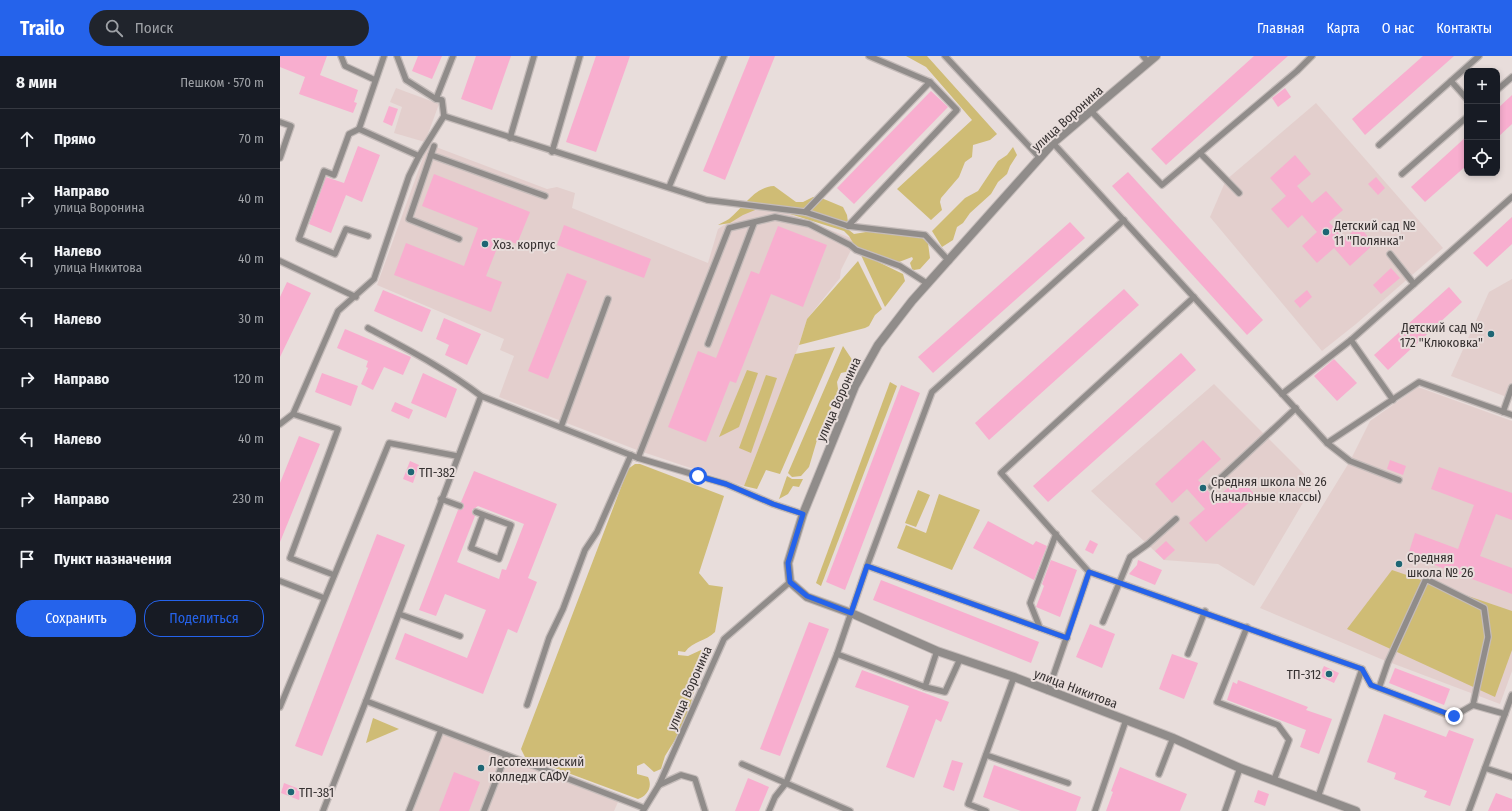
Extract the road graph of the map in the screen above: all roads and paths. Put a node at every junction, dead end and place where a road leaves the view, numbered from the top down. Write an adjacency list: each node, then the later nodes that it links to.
1 (341, 56): 15 (lane)
2 (384, 56): 15 (lane)
3 (397, 56): 20 (lane)
4 (453, 56): 20 (lane)
5 (534, 56): 26 (lane)
6 (580, 56): 30 (lane)
7 (724, 56): 37 (lane)
8 (869, 56): 17 (lane)
9 (945, 56): 35 (lane)
10 (1156, 56): 13 (street, улица Воронина)
11 (1312, 56): 31 (lane)
12 (1479, 56): 16 (lane)
13 (1146, 59): 21 (street, улица Воронина)
14 (1512, 77): 18 (lane)
15 (375, 80): 25 (lane)
16 (1451, 81): 19 (lane); 28 (lane)
17 (930, 82): 41 (lane); 44 (lane)
18 (1500, 87)
19 (1464, 96)
20 (436, 99): 22 (lane)
21 (1091, 111): 27 (street, улица Воронина); 31 (lane)
22 (444, 116): 26 (lane); 33 (lane)
23 (1464, 120): 36 (lane)
24 (280, 122): 34 (lane)
25 (358, 129): 33 (lane); 45 (lane)
26 (510, 138): 30 (lane)
27 (1053, 143): 35 (street, улица Воронина); 42 (lane)
28 (1378, 145)
29 (434, 146): 32 (lane)
30 (552, 152): 37 (lane)
31 (1200, 153): 38 (lane)
32 (431, 155): 39 (lane); 46 (lane)
33 (419, 156): 52 (lane)
34 (280, 158)
35 (1040, 158): 49 (street, улица Воронина)
36 (1402, 174)
37 (669, 187): 41 (lane)
38 (1239, 193)
39 (545, 196)
40 (1512, 197): 51 (lane)
41 (805, 212): 44 (lane)
42 (1124, 220): 53 (lane); 81 (lane)
43 (754, 223): 50 (lane); 57 (lane); 71 (lane)
44 (848, 226): 49 (lane)
45 (368, 236)
46 (459, 239)
47 (1390, 254): 51 (lane)
48 (280, 261): 52 (lane)
49 (949, 262): 50 (street, улица Воронина)
50 (928, 284): 77 (street, улица Воронина)
51 (1414, 284): 56 (lane)
52 (356, 297): 64 (lane)
53 (1194, 297): 59 (lane); 80 (lane)
54 (608, 299): 67 (lane)
55 (368, 328): 60 (lane)
56 (1351, 340): 59 (lane); 61 (lane)
57 (708, 344)
58 (1512, 387): 63 (lane)
59 (1282, 394): 62 (lane)
60 (481, 396): 67 (lane); 70 (lane)
61 (1393, 400): 63 (lane); 68 (lane)
62 (1296, 408): 68 (lane); 73 (lane)
63 (1503, 412): 65 (lane)
64 (293, 414): 66 (lane); 83 (lane)
65 (1512, 415)
66 (280, 424)
67 (561, 428): 69 (lane)
68 (1328, 443): 72 (lane)
69 (631, 454): 71 (lane); 107 (lane)
70 (457, 456): 74 (lane); 83 (lane)
71 (638, 458): 77 (lane)
72 (1399, 480)
73 (1211, 487)
74 (441, 499): 75 (lane); 90 (lane)
75 (460, 506)
76 (476, 512): 78 (lane)
77 (803, 514): 85 (street, улица Воронина)
78 (483, 515): 78 (lane)
79 (1176, 518): 86 (lane)
80 (1056, 534): 82 (lane); 93 (lane)
81 (867, 566): 89 (lane); 93 (lane)
82 (1089, 572): 86 (lane); 95 (lane)
83 (334, 575): 87 (lane)
84 (280, 580): 87 (lane)
85 (790, 582): 89 (street, улица Никитова); 124 (lane, улица Воронина)
86 (1119, 582): 88 (lane); 91 (lane)
87 (324, 598): 109 (lane)
88 (1205, 611): 92 (lane); 98 (lane)
89 (851, 613): 96 (street, улица Никитова); 97 (lane)
90 (399, 614): 94 (lane); 106 (lane)
91 (1103, 622)
92 (1247, 627): 100 (lane); 121 (lane)
93 (1040, 628): 95 (lane)
94 (460, 636)
95 (1067, 638): 104 (lane)
96 (937, 651): 99 (street, улица Никитова); 102 (lane)
97 (837, 654): 102 (lane); 122 (lane)
98 (1188, 654)
99 (960, 659): 101 (street, улица Никитова); 102 (lane)
100 (1362, 669): 103 (lane); 125 (lane)
101 (1014, 677): 104 (street, улица Никитова); 115 (lane)
102 (925, 687)
103 (1379, 688): 108 (lane); 108 (lane)
104 (1048, 691): 111 (street, улица Никитова)
105 (1512, 695): 110 (lane)
106 (366, 701): 112 (lane); 127 (lane)
107 (527, 705)
108 (1473, 705): 110 (lane)
109 (280, 707)
110 (1505, 714): 118 (lane)
111 (1126, 720): 113 (street, улица Никитова); 134 (lane)
112 (441, 730): 114 (lane); 128 (lane)
113 (1173, 738): 117 (street, улица Никитова); 119 (lane)
114 (506, 755): 126 (lane); 129 (lane)
115 (986, 755): 123 (lane); 133 (lane)
116 (742, 764): 122 (lane)
117 (1240, 768): 121 (street, улица Никитова); 135 (lane)
118 (1485, 768): 120 (lane); 137 (lane)
119 (1159, 774)
120 (1512, 777)
121 (1274, 780): 125 (street, улица Никитова)
122 (786, 783): 131 (lane); 132 (lane)
123 (1068, 783)
124 (659, 785): 126 (lane, улица Воронина); 130 (lane)
125 (1318, 797): 136 (street, улица Никитова)
126 (643, 809)
127 (323, 811)
128 (409, 811)
129 (484, 811)
130 (705, 811)
131 (769, 811)
132 (850, 811)
133 (986, 811)
134 (1094, 811)
135 (1225, 811)
136 (1356, 811)
137 (1468, 811)

